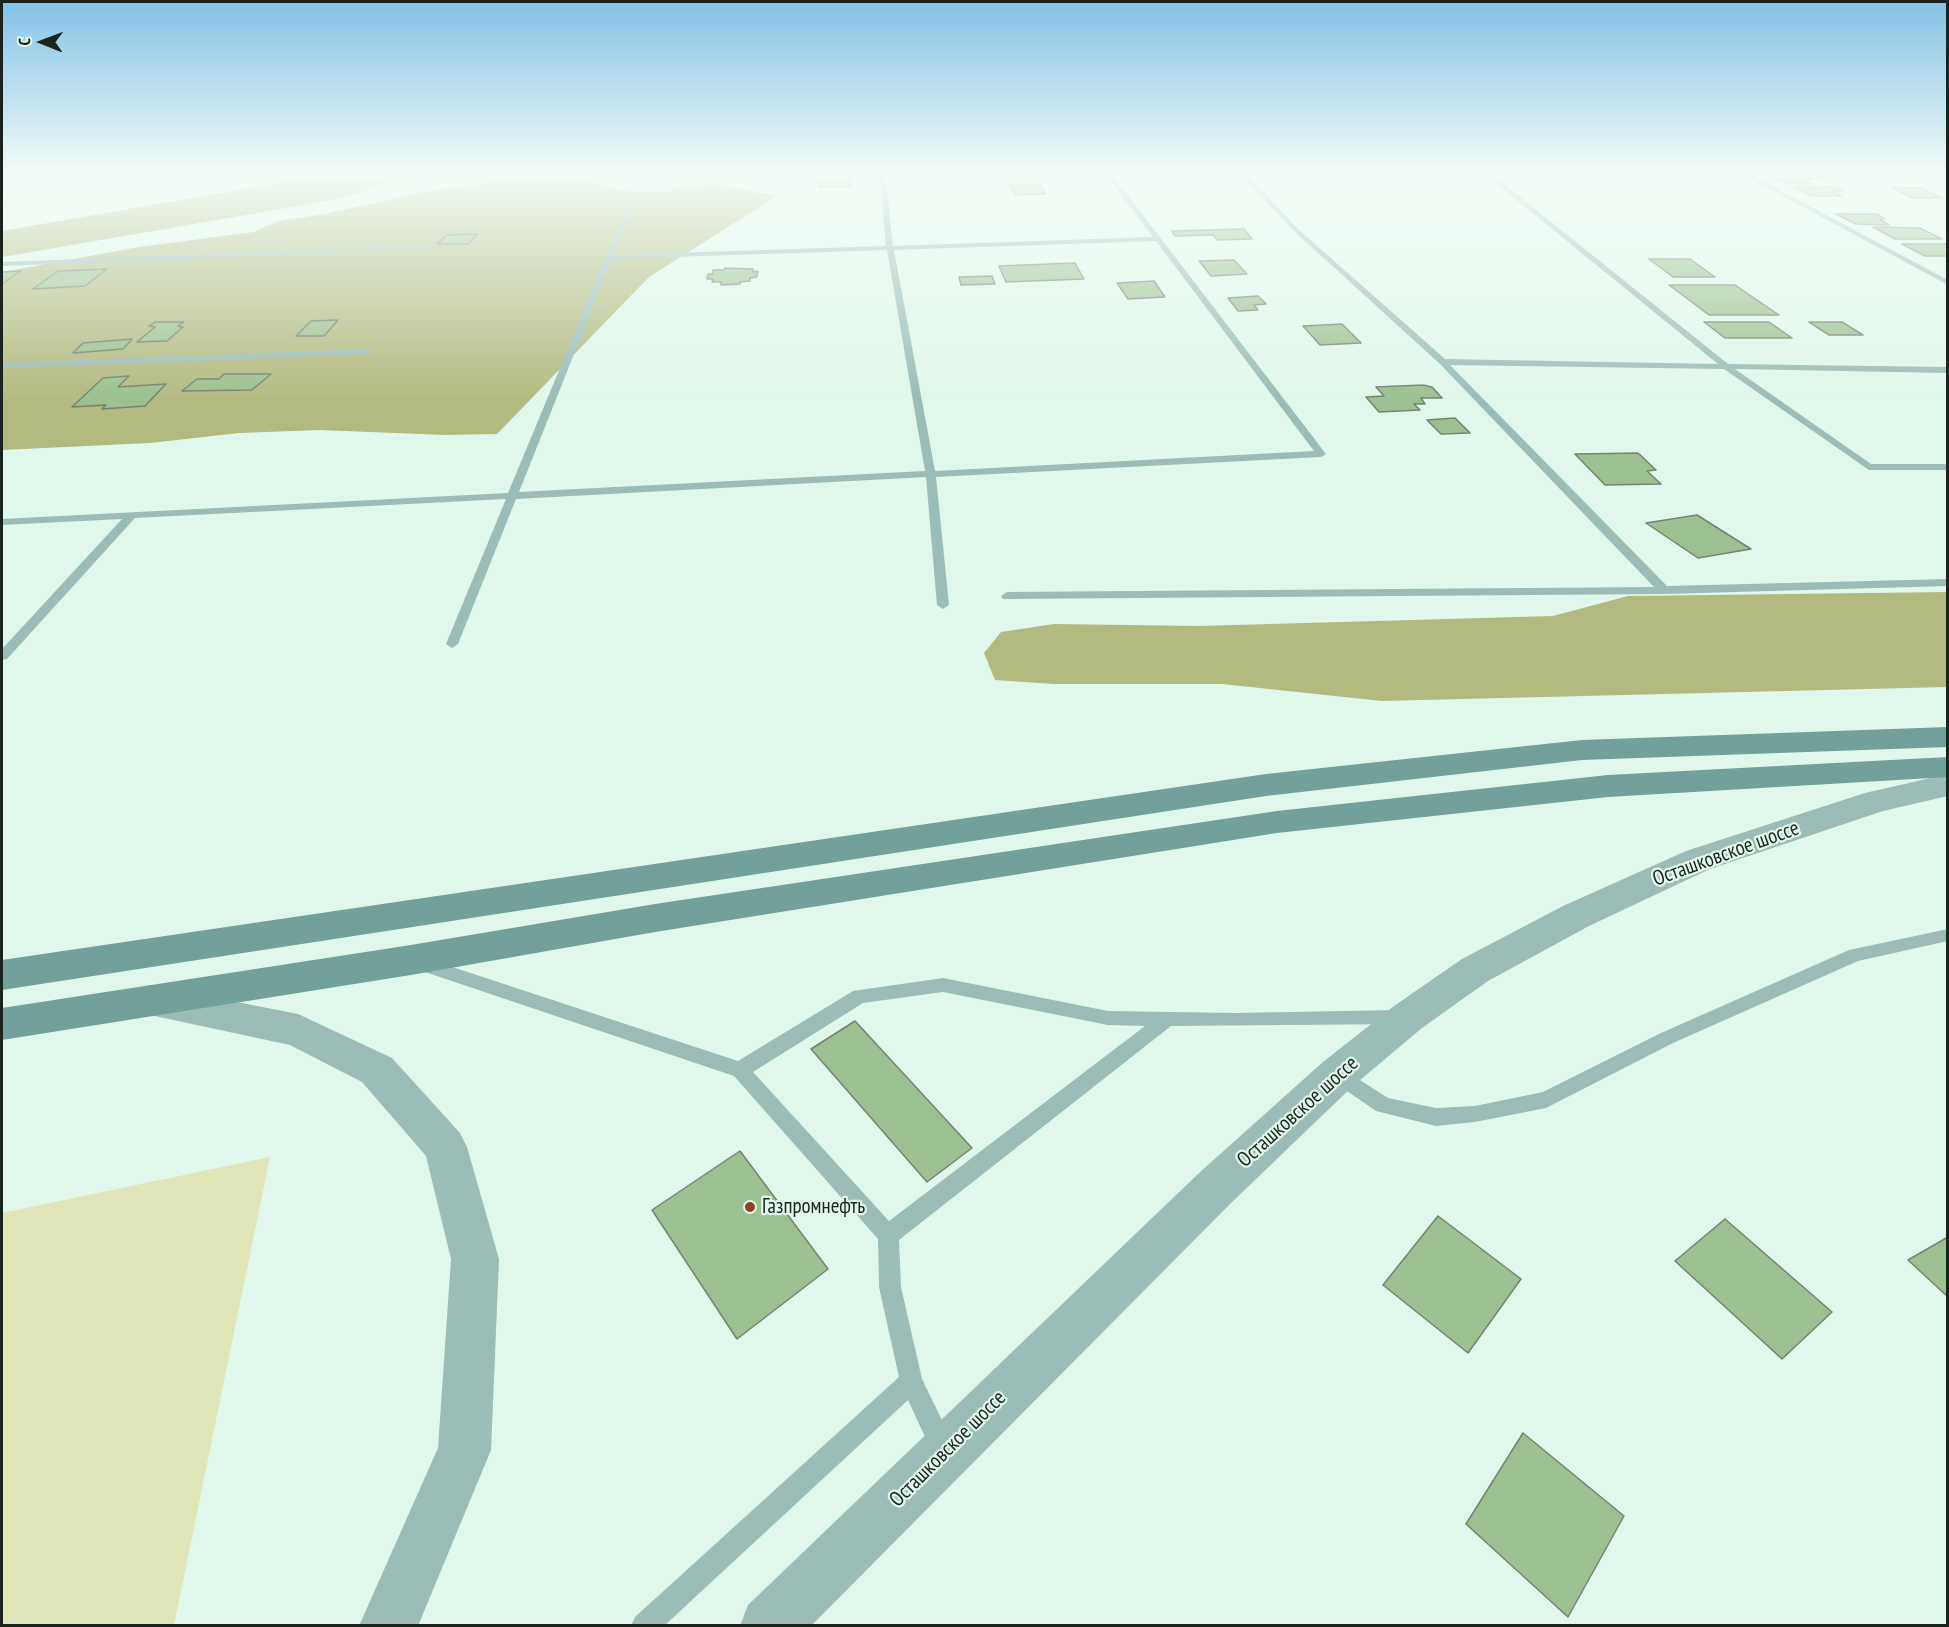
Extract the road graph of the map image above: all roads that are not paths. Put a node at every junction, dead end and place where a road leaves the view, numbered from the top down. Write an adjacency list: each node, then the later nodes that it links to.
1 (428, 248): 9 (lane)
2 (613, 248): 8 (lane)
3 (890, 248): 8 (lane); 17 (lane)
4 (1164, 248): 17 (lane)
5 (1316, 248): 12 (lane)
6 (1579, 248): 14 (lane)
7 (1882, 248): 10 (lane)
8 (609, 258): 18 (lane)
9 (2, 264)
10 (1947, 283)
11 (369, 352): 13 (lane)
12 (1443, 362): 14 (lane); 22 (lane)
13 (2, 366)
14 (1728, 368): 15 (lane); 16 (lane)
15 (1947, 370)
16 (1947, 467)
17 (931, 474): 18 (lane); 24 (lane)
18 (512, 496): 19 (lane); 25 (lane)
19 (132, 516): 20 (lane); 26 (lane)
20 (2, 522)
21 (1947, 582): 22 (lane)
22 (1664, 590): 23 (lane)
23 (1007, 596)
24 (943, 605)
25 (452, 644)
26 (2, 656)
27 (1947, 737): 32 (main road)
28 (1947, 767): 31 (main road)
29 (1947, 784): 34 (street, Осташковское шоссе)
30 (1947, 935): 38 (lane)
31 (411, 960): 33 (main road); 37 (lane)
32 (2, 975)
33 (145, 1000): 36 (main road); 42 (street)
34 (1408, 1017): 35 (lane); 38 (street, Осташковское шоссе)
35 (1167, 1019): 37 (lane); 39 (lane)
36 (2, 1024)
37 (740, 1070): 39 (lane)
38 (1338, 1074): 41 (street, Осташковское шоссе)
39 (888, 1235): 40 (lane)
40 (911, 1380): 41 (lane); 43 (lane)
41 (945, 1452): 44 (street, Осташковское шоссе)
42 (388, 1626)
43 (644, 1626)
44 (769, 1626)

